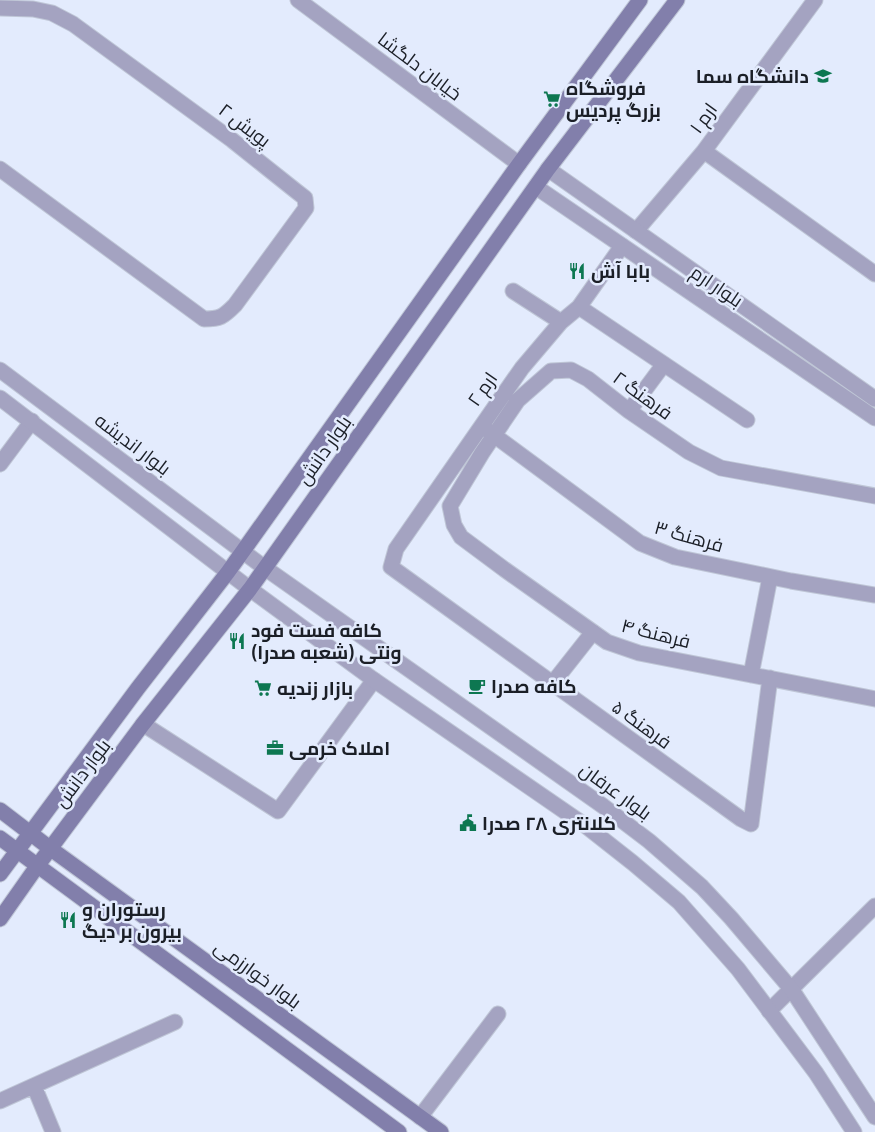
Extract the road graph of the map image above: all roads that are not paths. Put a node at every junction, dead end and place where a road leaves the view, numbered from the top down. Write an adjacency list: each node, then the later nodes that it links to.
1 (298, 0): 7 (street, خیابان دلگشا)
2 (640, 0): 7 (main road, بلوار دانش)
3 (677, 0): 9 (main road, بلوار دانش)
4 (815, 0): 6 (street, ارم ۱)
5 (0, 8): 8 (street, پویش ۲)
6 (704, 151): 13 (street, ارم ۱); 15 (street)
7 (519, 164): 32 (main road, بلوار دانش)
8 (0, 169)
9 (548, 169): 10 (main road, بلوار دانش); 11 (street, بلوار ارم)
10 (536, 187): 12 (street, بلوار ارم); 34 (main road, بلوار دانش)
11 (579, 191): 12 (street); 13 (street, بلوار ارم)
12 (565, 206): 14 (street, بلوار ارم)
13 (636, 231): 22 (street, بلوار ارم)
14 (622, 246): 17 (street, ارم ۲); 24 (street, بلوار ارم)
15 (875, 274)
16 (513, 291): 18 (street)
17 (579, 307): 18 (street, ارم ۲); 19 (street)
18 (561, 322): 27 (street, ارم ۲)
19 (664, 364): 23 (street); 25 (street)
20 (0, 370): 32 (street, بلوار اندیشه)
21 (0, 398): 26 (street)
22 (875, 399)
23 (629, 411): 28 (street, فرهنگ ۲); 30 (street, فرهنگ ۲)
24 (875, 418)
25 (747, 420)
26 (32, 421): 29 (street); 35 (street)
27 (481, 425): 28 (street, فرهنگ ۳); 33 (street, ارم ۲)
28 (494, 435): 31 (street, فرهنگ ۲); 36 (street, فرهنگ ۳)
29 (0, 464)
30 (875, 496)
31 (450, 506): 39 (street, فرهنگ ۴)
32 (242, 551): 34 (street, بلوار اندیشه); 35 (main road, بلوار دانش)
33 (391, 567): 43 (street, فرهنگ ۵)
34 (265, 568): 37 (main road, بلوار دانش); 55 (street, بلوار عرفان)
35 (228, 572): 37 (street); 47 (main road, بلوار دانش)
36 (770, 577): 38 (street, فرهنگ ۳); 40 (street)
37 (250, 589): 42 (street); 45 (main road, بلوار دانش)
38 (875, 595)
39 (593, 632): 40 (street, فرهنگ ۴); 43 (street)
40 (751, 675): 41 (street, فرهنگ ۴)
41 (770, 678): 43 (street, فرهنگ ۵); 44 (street, فرهنگ ۴)
42 (374, 680): 45 (street); 56 (street)
43 (552, 684)
44 (875, 698)
45 (143, 724): 49 (main road, بلوار دانش)
46 (0, 810): 47 (main road, بلوار خوارزمی)
47 (30, 834): 49 (main road, بلوار خوارزمی); 50 (main road, بلوار دانش)
48 (0, 838): 50 (main road)
49 (50, 849): 51 (main road, بلوار دانش); 61 (main road, بلوار خوارزمی)
50 (17, 851): 51 (main road); 52 (main road, بلوار دانش)
51 (38, 865): 54 (main road, بلوار دانش); 64 (main road)
52 (0, 874)
53 (875, 906): 55 (street)
54 (0, 919)
55 (792, 990): 56 (street); 62 (street, بلوار عرفان)
56 (769, 1011): 66 (street)
57 (498, 1014): 61 (street)
58 (175, 1022): 59 (street)
59 (34, 1086): 60 (street); 63 (street)
60 (0, 1101)
61 (420, 1117): 65 (main road, بلوار خوارزمی)
62 (875, 1117)
63 (53, 1132)
64 (399, 1132)
65 (442, 1132)
66 (854, 1132)

